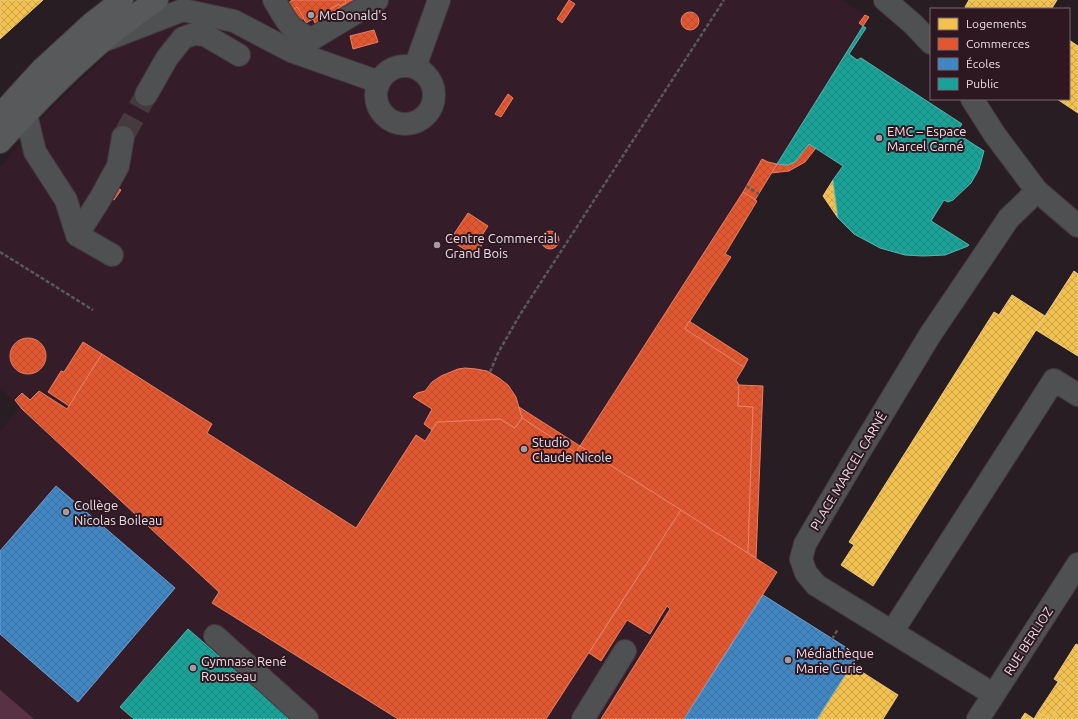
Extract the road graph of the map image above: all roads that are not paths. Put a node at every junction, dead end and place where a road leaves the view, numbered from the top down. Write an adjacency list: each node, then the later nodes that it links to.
1 (122, 0): 17 (main road)
2 (157, 0): 8 (main road)
3 (274, 0): 7 (street)
4 (377, 0): 7 (street)
5 (885, 0): 9 (street)
6 (437, 1): 12 (street)
7 (338, 24): 11 (street)
8 (103, 41): 11 (street); 16 (main road)
9 (930, 42)
10 (239, 55): 14 (street)
11 (318, 60): 13 (street)
12 (414, 67): 13 (street); 13 (street)
13 (379, 82)
14 (146, 95)
15 (973, 100): 20 (street)
16 (26, 114): 19 (main road); 22 (street)
17 (0, 115)
18 (123, 137): 22 (street)
19 (0, 142)
20 (1038, 191): 21 (street); 27 (street, PLACE MARCEL CARNÉ)
21 (1078, 226)
22 (77, 235): 23 (street)
23 (112, 255)
24 (1078, 395): 27 (street)
25 (1078, 564): 26 (street, RUE BERLIOZ)
26 (1072, 586): 30 (street, RUE BERLIOZ)
27 (892, 632): 30 (street, PLACE MARCEL CARNÉ)
28 (215, 636): 31 (street)
29 (625, 651): 32 (street)
30 (993, 694): 33 (street, RUE BERLIOZ)
31 (307, 719)
32 (583, 719)
33 (978, 719)

